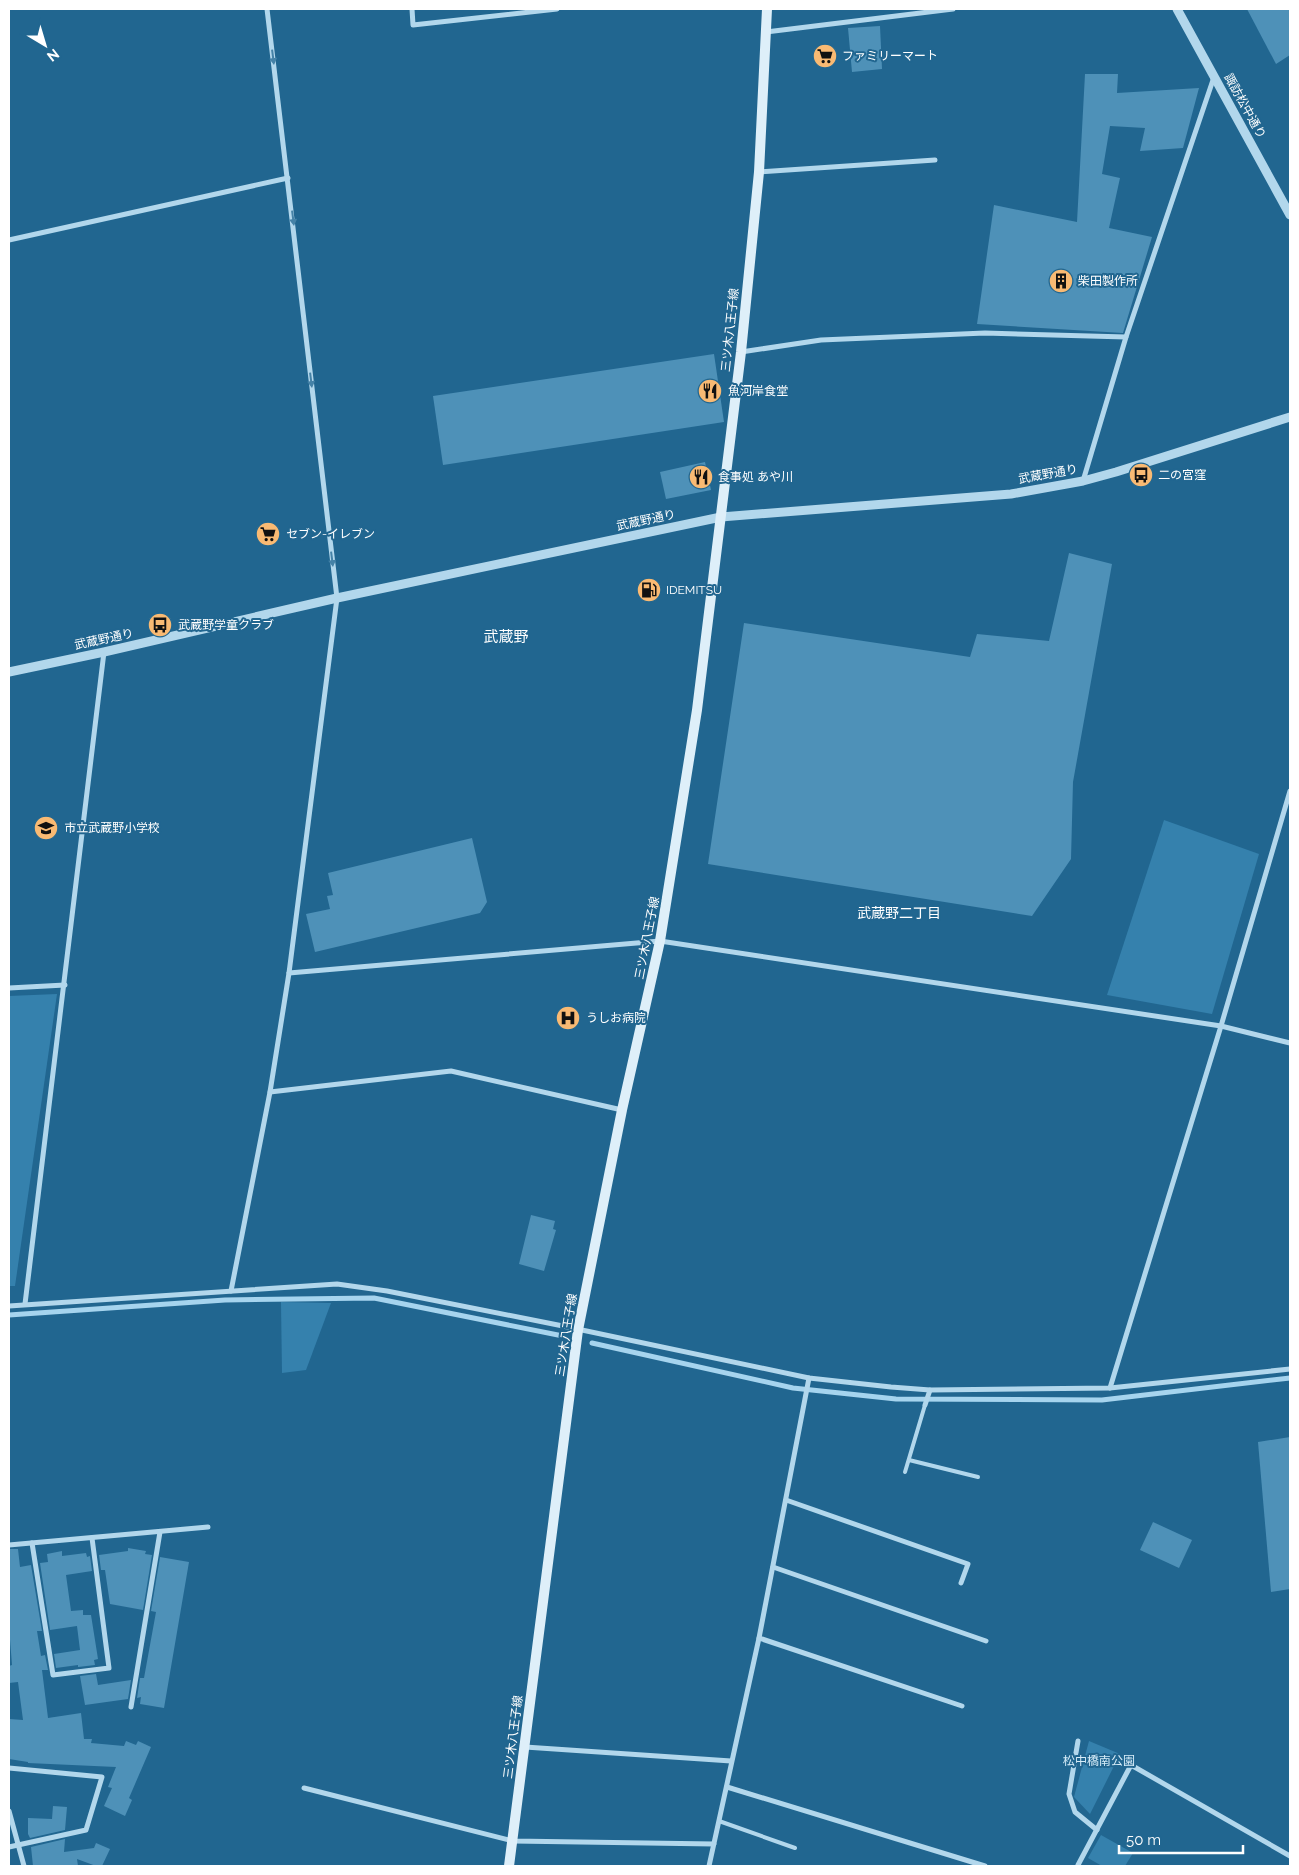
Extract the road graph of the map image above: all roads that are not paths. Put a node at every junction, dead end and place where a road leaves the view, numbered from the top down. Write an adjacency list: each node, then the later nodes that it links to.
1 (267, 9): 11 (street, one-way to 11)
2 (412, 9): 3 (street)
3 (557, 9)
4 (767, 9): 7 (main road, 三ツ木八王子線)
5 (953, 9): 7 (street)
6 (1177, 9): 8 (street, 諏訪松中通り)
7 (765, 32): 10 (main road, 三ツ木八王子線)
8 (1214, 76): 12 (street, 諏訪松中通り); 14 (street)
9 (935, 160): 10 (street)
10 (759, 172): 15 (main road, 三ツ木八王子線)
11 (288, 178): 13 (street); 19 (street, one-way to 19)
12 (1290, 215)
13 (9, 240)
14 (1126, 337): 15 (street); 17 (street)
15 (741, 352): 18 (main road, 三ツ木八王子線)
16 (1290, 417): 17 (street, 武蔵野通り)
17 (1083, 481): 18 (street, 武蔵野通り)
18 (721, 517): 19 (street, 武蔵野通り); 23 (main road, 三ツ木八王子線)
19 (337, 598): 20 (street, 武蔵野通り); 24 (street)
20 (104, 652): 21 (street, 武蔵野通り); 25 (street)
21 (9, 672)
22 (1290, 791): 27 (street)
23 (660, 941): 24 (street); 27 (street); 30 (main road, 三ツ木八王子線)
24 (289, 973): 29 (street)
25 (65, 985): 26 (street); 32 (street)
26 (9, 988)
27 (1221, 1026): 28 (street); 37 (street)
28 (1290, 1043)
29 (270, 1092): 30 (street); 31 (street)
30 (622, 1110): 34 (main road, 三ツ木八王子線)
31 (230, 1291): 32 (street); 34 (street)
32 (25, 1304): 33 (street)
33 (9, 1306)
34 (578, 1330): 36 (street); 56 (main road, 三ツ木八王子線)
35 (1290, 1369): 37 (street)
36 (809, 1380): 38 (street); 43 (street)
37 (1110, 1388): 38 (street)
38 (929, 1392): 39 (street)
39 (925, 1405): 40 (lane)
40 (909, 1460): 41 (lane); 42 (lane)
41 (906, 1472)
42 (978, 1477)
43 (786, 1500): 49 (street); 50 (street)
44 (208, 1528): 45 (street)
45 (160, 1532): 46 (street); 54 (street)
46 (92, 1538): 47 (street); 47 (street)
47 (32, 1543): 48 (street)
48 (9, 1545)
49 (773, 1567): 51 (street); 52 (street)
50 (960, 1583)
51 (759, 1638): 53 (street); 57 (street)
52 (986, 1641)
53 (962, 1706)
54 (130, 1707)
55 (1078, 1741): 63 (street)
56 (524, 1747): 57 (street); 64 (main road, 三ツ木八王子線)
57 (731, 1761): 59 (street)
58 (9, 1768): 66 (street)
59 (727, 1787): 62 (street); 73 (street)
60 (304, 1788): 64 (street)
61 (9, 1811): 66 (street)
62 (718, 1821): 65 (street); 68 (lane)
63 (1097, 1830): 69 (street); 74 (street)
64 (513, 1841): 65 (street); 71 (main road, 三ツ木八王子線)
65 (714, 1844): 72 (street)
66 (18, 1846): 67 (street); 70 (street)
67 (9, 1847)
68 (795, 1848)
69 (1290, 1856)
70 (24, 1866)
71 (509, 1866)
72 (709, 1866)
73 (980, 1866)
74 (1079, 1866)

